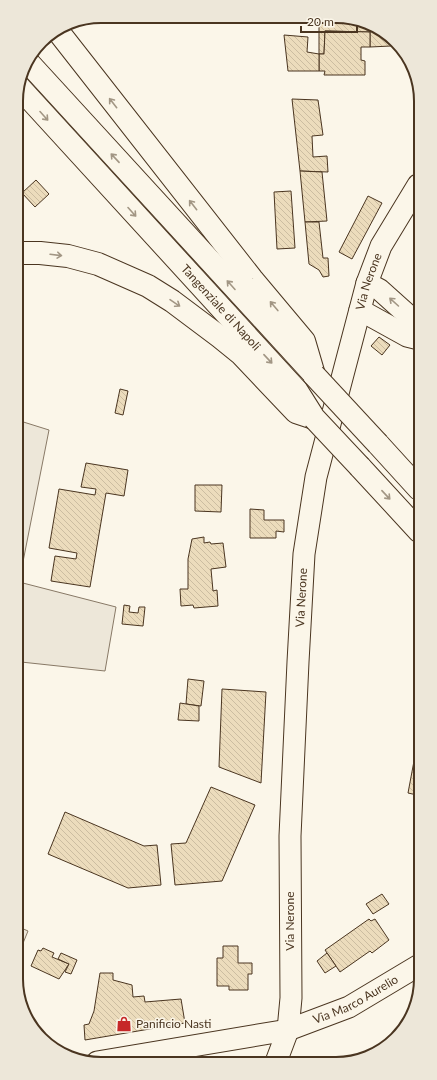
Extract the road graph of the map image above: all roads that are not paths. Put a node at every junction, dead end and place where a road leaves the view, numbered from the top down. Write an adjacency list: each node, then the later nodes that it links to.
1 (60, 34): 10 (highway, one-way to 1)
2 (31, 66): 10 (highway, Tangenziale di Napoli, one-way to 2)
3 (24, 92): 11 (highway, Tangenziale di Napoli, one-way to 11)
4 (414, 192): 6 (street, Via Nerone)
5 (23, 253): 11 (highway, one-way to 11)
6 (367, 283): 7 (street, Via Nerone); 8 (street, one-way to 6)
7 (360, 310): 9 (street); 15 (street, Via Nerone)
8 (414, 321)
9 (414, 338)
10 (314, 375): 12 (highway, Tangenziale di Napoli, bridge)
11 (314, 418): 13 (highway, Tangenziale di Napoli, one-way to 13, bridge)
12 (414, 484)
13 (414, 525)
14 (414, 968): 15 (street, Via Marco Aurelio)
15 (288, 1030): 16 (street, Via Marco Aurelio); 17 (street, Via Nerone)
16 (127, 1057)
17 (278, 1057)

